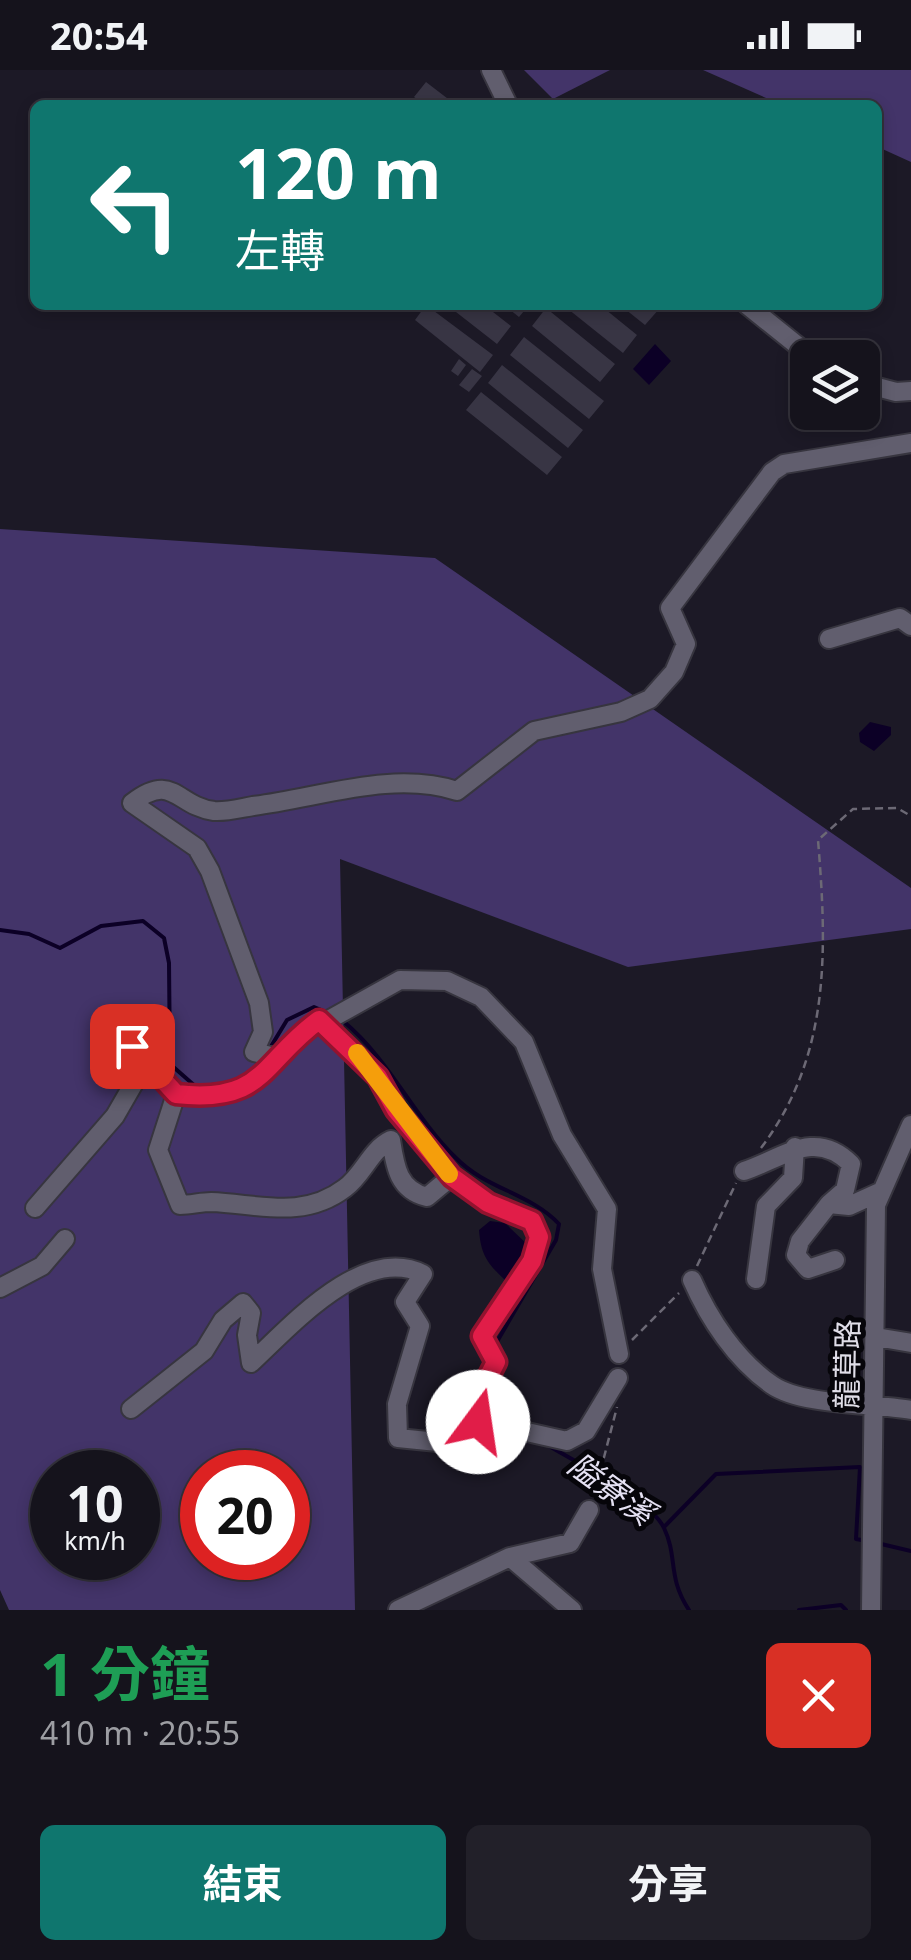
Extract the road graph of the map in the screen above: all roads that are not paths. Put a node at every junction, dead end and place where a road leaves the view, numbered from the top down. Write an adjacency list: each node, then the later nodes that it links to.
1 (491, 70): 2 (street)
2 (506, 100)
3 (752, 310): 4 (street)
4 (790, 340)
5 (880, 387): 6 (street)
6 (911, 391)
7 (911, 444): 11 (street)
8 (911, 626): 9 (street)
9 (829, 638)
10 (324, 1023): 11 (street); 16 (street); 27 (street)
11 (279, 1058): 12 (street)
12 (176, 1094): 16 (street); 19 (street)
13 (911, 1125): 17 (street, 龍草路)
14 (795, 1146): 15 (street); 18 (street); 22 (street)
15 (744, 1170)
16 (452, 1177): 32 (street)
17 (879, 1198): 18 (street); 25 (street, 龍草路)
18 (829, 1204): 21 (street)
19 (35, 1208)
20 (66, 1240): 24 (street)
21 (834, 1260)
22 (756, 1279)
23 (692, 1280): 29 (street)
24 (0, 1288)
25 (876, 1337): 26 (street); 29 (street, 龍草路)
26 (911, 1343)
27 (618, 1354)
28 (618, 1378): 32 (street)
29 (875, 1404): 31 (street); 37 (street, 龍草路)
30 (131, 1409): 32 (street)
31 (911, 1410)
32 (478, 1422)
33 (590, 1510): 34 (street)
34 (510, 1557): 35 (street); 36 (street)
35 (398, 1610)
36 (572, 1610)
37 (871, 1610)

